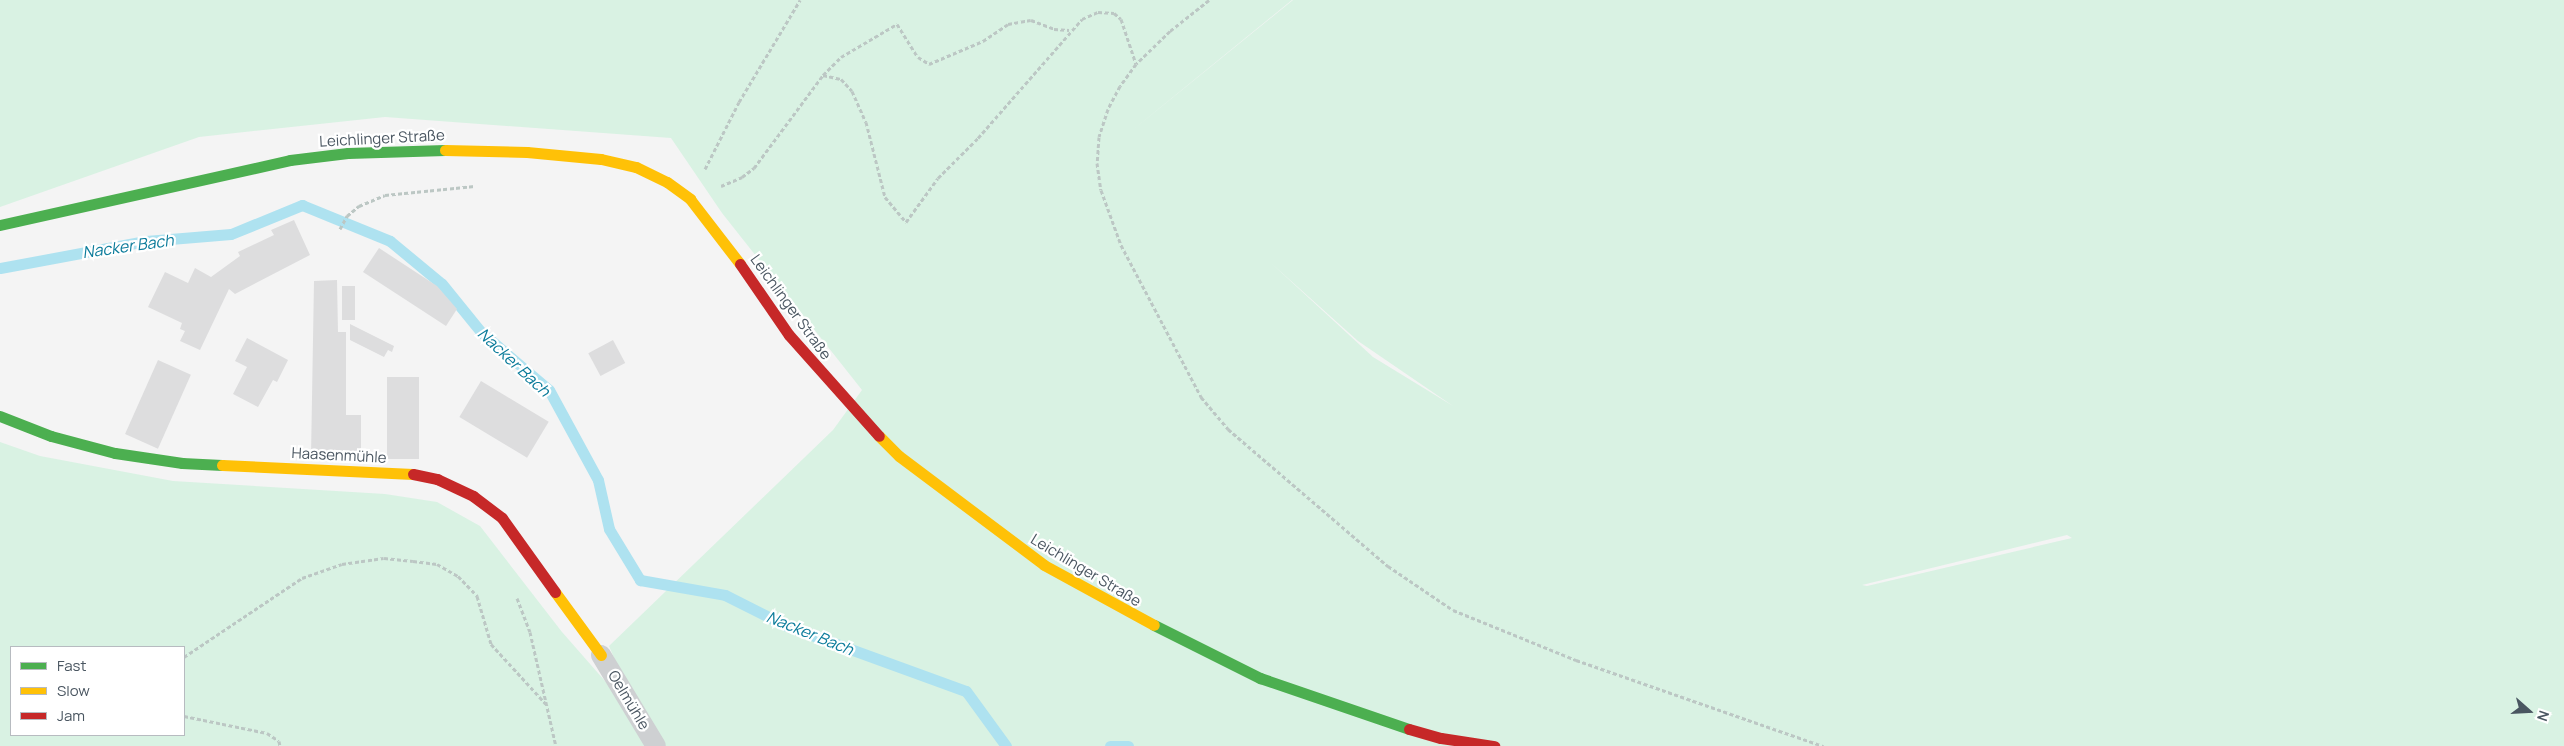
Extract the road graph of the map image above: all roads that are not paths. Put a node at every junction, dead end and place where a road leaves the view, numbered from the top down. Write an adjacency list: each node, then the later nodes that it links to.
1 (0, 225): 5 (main road, Leichlinger Straße)
2 (0, 416): 3 (main road, Haasenmühle)
3 (602, 655): 4 (lane, Oelmühle)
4 (656, 746)
5 (1494, 746)

